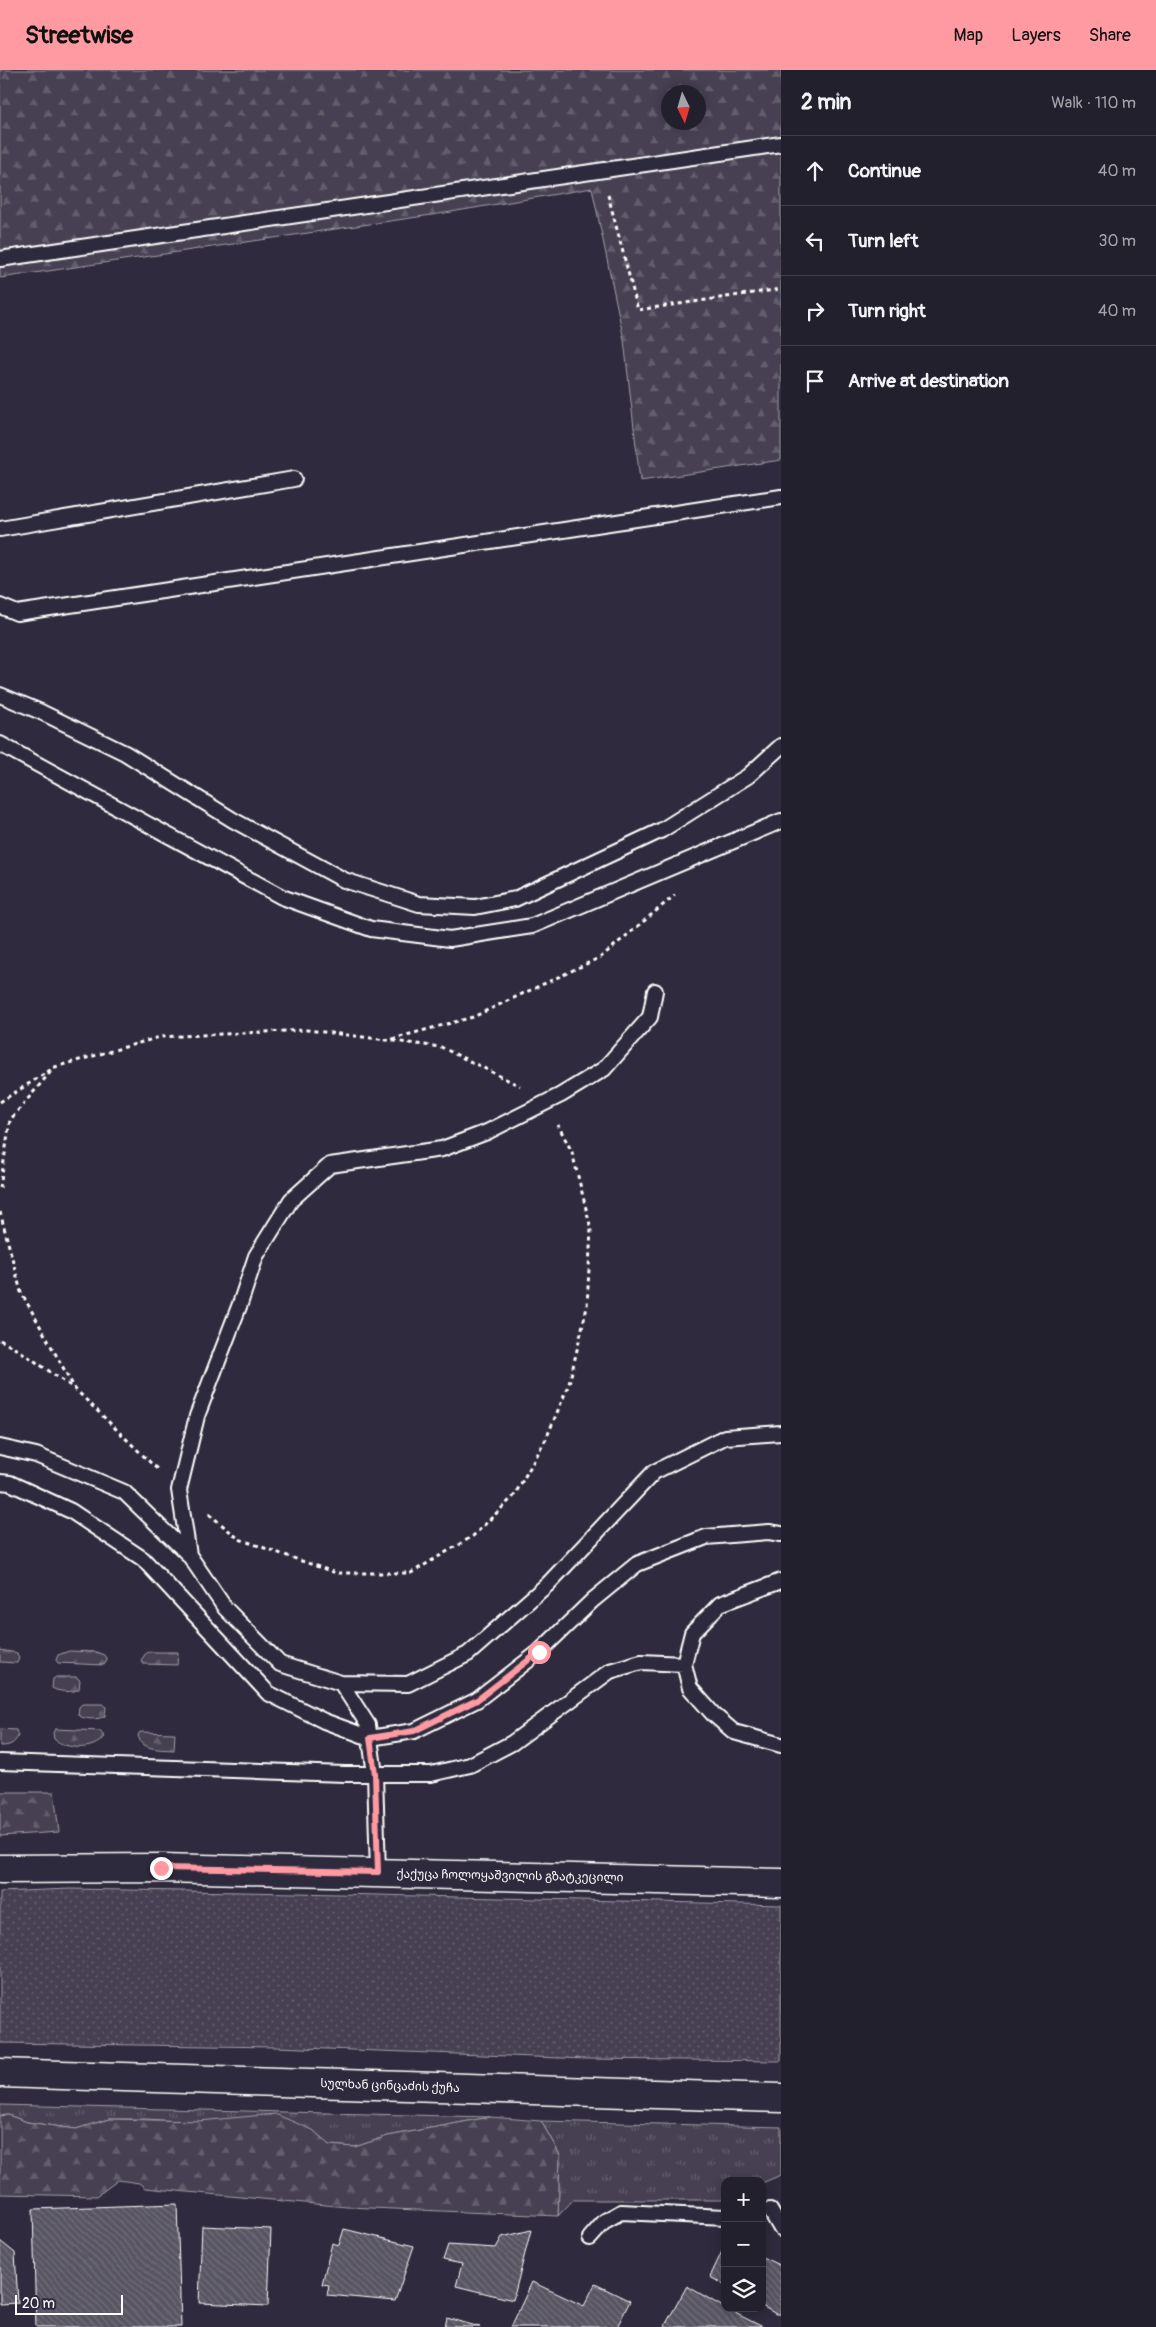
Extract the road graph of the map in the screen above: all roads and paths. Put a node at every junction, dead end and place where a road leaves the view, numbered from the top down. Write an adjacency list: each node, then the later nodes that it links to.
1 (781, 144): 2 (lane)
2 (602, 170): 3 (lane); 4 (path)
3 (0, 259)
4 (781, 289)
5 (294, 479): 7 (lane)
6 (781, 497): 8 (lane)
7 (0, 529)
8 (0, 606)
9 (0, 695): 11 (lane)
10 (0, 744): 12 (lane)
11 (781, 746)
12 (781, 821)
13 (680, 891): 15 (path)
14 (655, 991): 18 (lane)
15 (389, 1039): 16 (path); 18 (path)
16 (55, 1067): 17 (path); 19 (path)
17 (0, 1102)
18 (546, 1103): 26 (lane); 26 (path)
19 (0, 1188)
20 (0, 1212): 22 (path)
21 (0, 1340): 22 (path)
22 (75, 1389): 26 (path)
23 (781, 1433): 31 (lane)
24 (0, 1447): 28 (lane)
25 (0, 1482): 32 (lane)
26 (179, 1490): 28 (lane)
27 (781, 1534): 32 (lane)
28 (189, 1555): 31 (lane)
29 (781, 1581): 30 (lane)
30 (684, 1664): 33 (lane); 35 (lane)
31 (340, 1684): 32 (lane)
32 (370, 1738): 35 (lane)
33 (781, 1745)
34 (0, 1762): 35 (lane)
35 (375, 1774): 37 (lane)
36 (0, 1869): 37 (main road, ქაქუცა ჩოლოყაშვილის გზატკეცილი)
37 (378, 1872): 38 (main road, ქაქუცა ჩოლოყაშვილის გზატკეცილი)
38 (781, 1882)
39 (0, 2074): 40 (main road, სულხან ცინცაძის ქუჩა)
40 (781, 2098)
41 (771, 2208): 43 (lane)
42 (721, 2217): 44 (lane)
43 (781, 2229)
44 (590, 2238)

